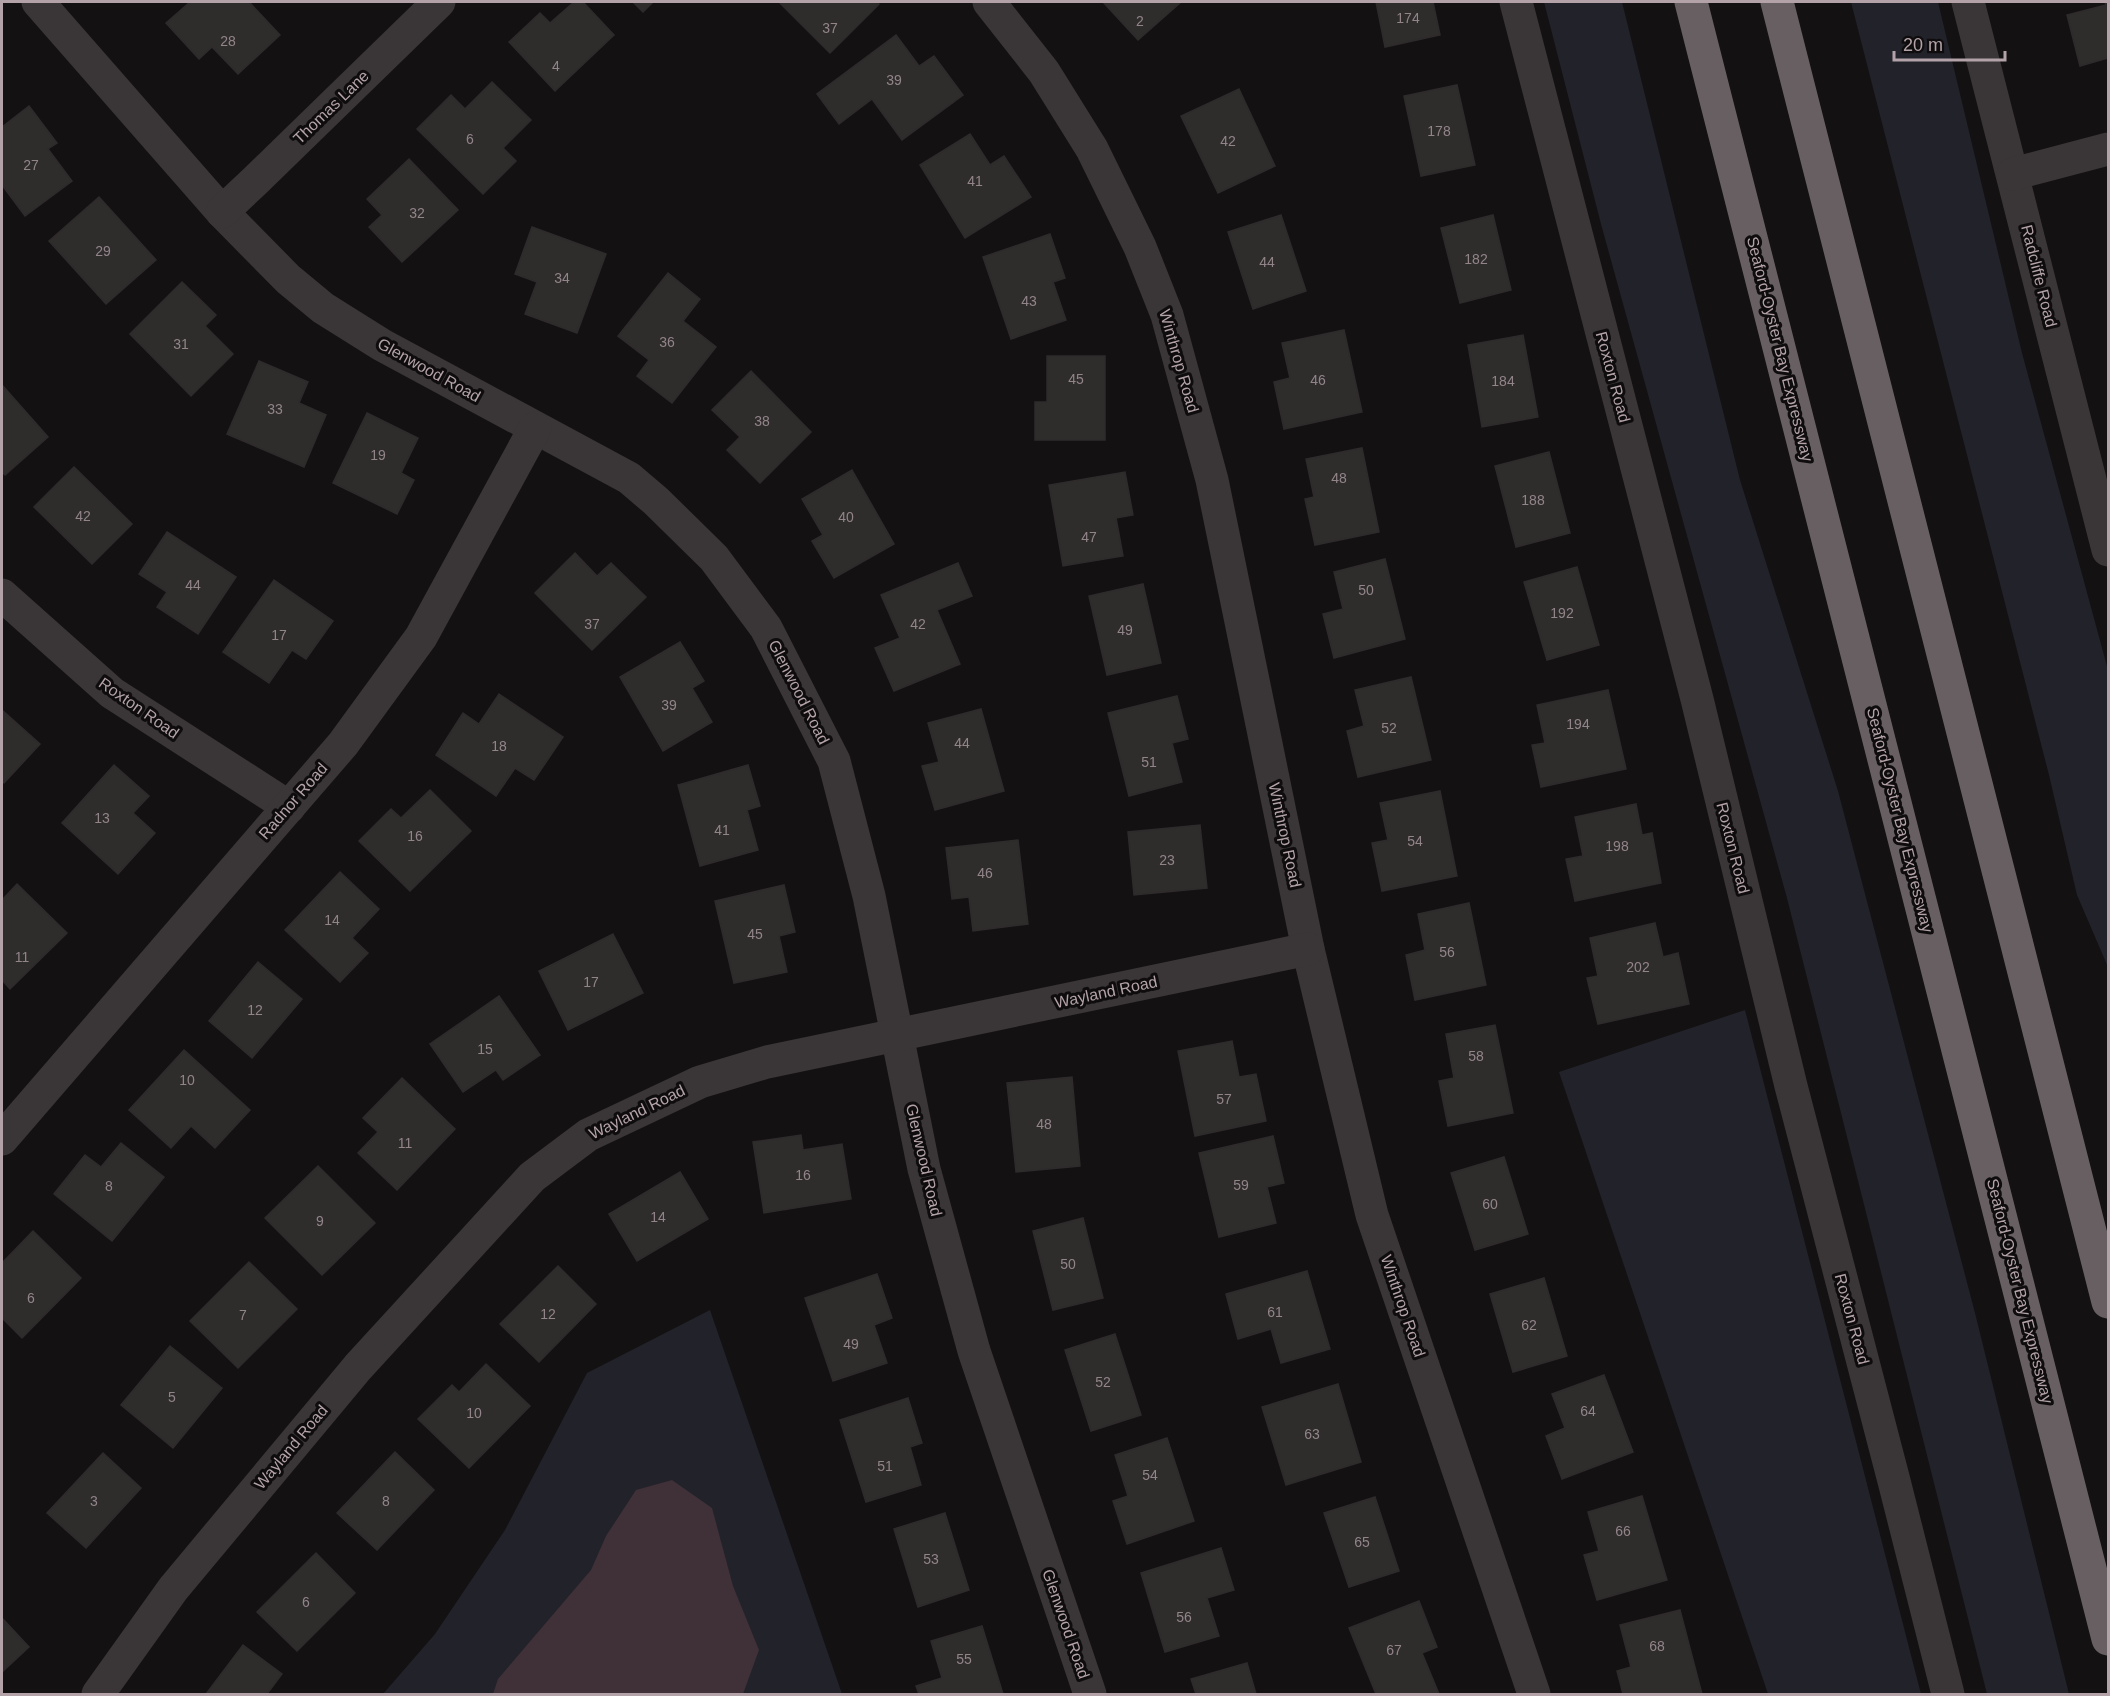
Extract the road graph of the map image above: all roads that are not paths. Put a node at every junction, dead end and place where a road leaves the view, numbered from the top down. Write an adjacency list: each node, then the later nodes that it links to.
1 (38, 2): 10 (street, Glenwood Road)
2 (439, 2): 10 (street, Thomas Lane)
3 (989, 2): 15 (street, Winthrop Road)
4 (1516, 2): 23 (street, Roxton Road)
5 (1691, 2): 19 (highway, Seaford-Oyster Bay Expressway)
6 (1777, 2): 18 (highway)
7 (1968, 2): 9 (street, Radcliffe Road)
8 (2109, 149): 9 (street)
9 (2013, 174): 12 (street, Radcliffe Road)
10 (222, 212): 11 (street, Glenwood Road)
11 (535, 428): 14 (street, Radnor Road); 16 (street, Glenwood Road)
12 (2109, 550)
13 (2, 595): 14 (street, Roxton Road)
14 (289, 807): 17 (street, Radnor Road)
15 (1308, 949): 16 (street, Wayland Road); 22 (street, Winthrop Road)
16 (898, 1036): 20 (street, Wayland Road); 21 (street, Glenwood Road)
17 (2, 1138)
18 (2109, 1302)
19 (2109, 1639)
20 (98, 1695)
21 (1090, 1695)
22 (1534, 1695)
23 (1948, 1695)

